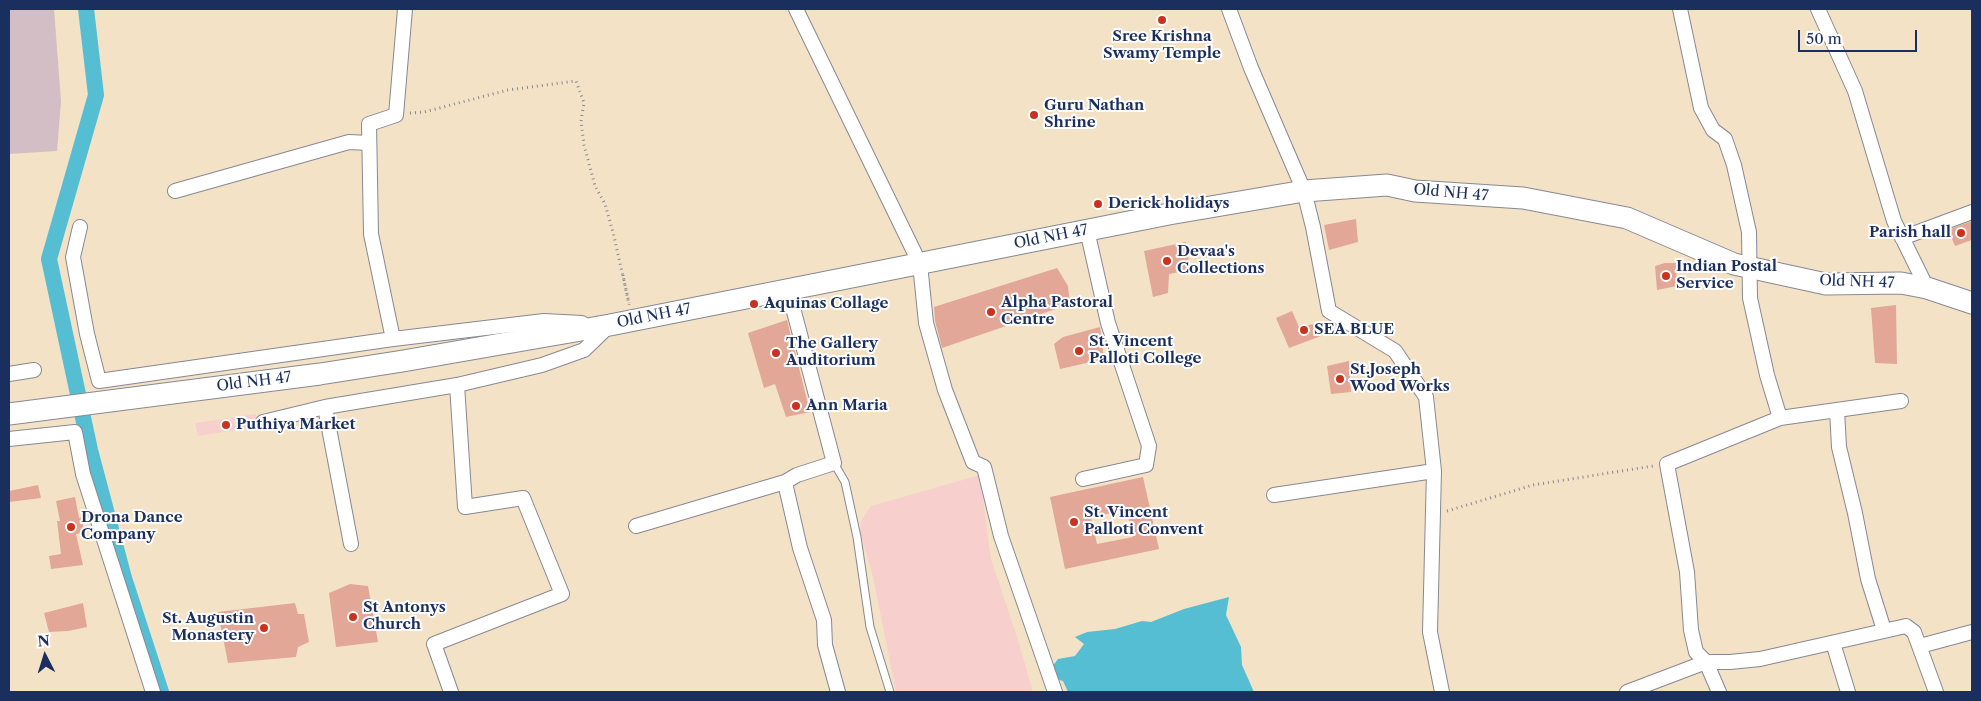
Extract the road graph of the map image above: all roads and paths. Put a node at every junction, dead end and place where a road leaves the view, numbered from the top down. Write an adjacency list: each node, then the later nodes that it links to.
1 (405, 9): 6 (street)
2 (796, 9): 14 (street)
3 (1229, 9): 9 (street)
4 (1680, 9): 15 (street)
5 (1818, 9): 13 (street)
6 (396, 115): 7 (street); 19 (path)
7 (369, 143): 8 (street); 21 (street)
8 (175, 191)
9 (1304, 191): 12 (main road, Old NH 47); 15 (main road, Old NH 47); 34 (street)
10 (1972, 212): 13 (street)
11 (80, 227): 21 (street)
12 (1087, 230): 14 (main road, Old NH 47); 35 (street)
13 (1902, 238): 16 (street)
14 (920, 264): 17 (main road, Old NH 47); 50 (street)
15 (1750, 267): 16 (main road, Old NH 47); 29 (street)
16 (1927, 288): 18 (main road, Old NH 47)
17 (788, 289): 19 (main road, Old NH 47); 32 (street)
18 (1972, 303)
19 (632, 320): 20 (main road, Old NH 47)
20 (610, 325): 21 (street); 24 (street); 28 (main road, Old NH 47)
21 (393, 339)
22 (34, 370): 23 (street)
23 (9, 374)
24 (457, 385): 26 (street); 47 (street)
25 (1901, 401): 27 (street)
26 (326, 407): 30 (street); 40 (street)
27 (1837, 410): 29 (street); 41 (street)
28 (9, 414)
29 (1780, 418): 33 (street)
30 (263, 422)
31 (9, 439): 46 (street)
32 (834, 462): 36 (street); 49 (lane)
33 (1667, 464): 38 (path); 45 (street)
34 (1434, 471): 37 (street); 38 (street)
35 (1083, 479)
36 (785, 482): 39 (street); 48 (street)
37 (1274, 495)
38 (1432, 515): 51 (street)
39 (636, 526)
40 (351, 544)
41 (1884, 630): 43 (street); 44 (street)
42 (1972, 632): 44 (street)
43 (1834, 643): 45 (street); 54 (street)
44 (1920, 646): 55 (street)
45 (1706, 662): 52 (street); 53 (street)
46 (153, 692)
47 (451, 692)
48 (838, 692)
49 (890, 692)
50 (1055, 692)
51 (1442, 692)
52 (1627, 692)
53 (1719, 692)
54 (1848, 692)
55 (1936, 692)

